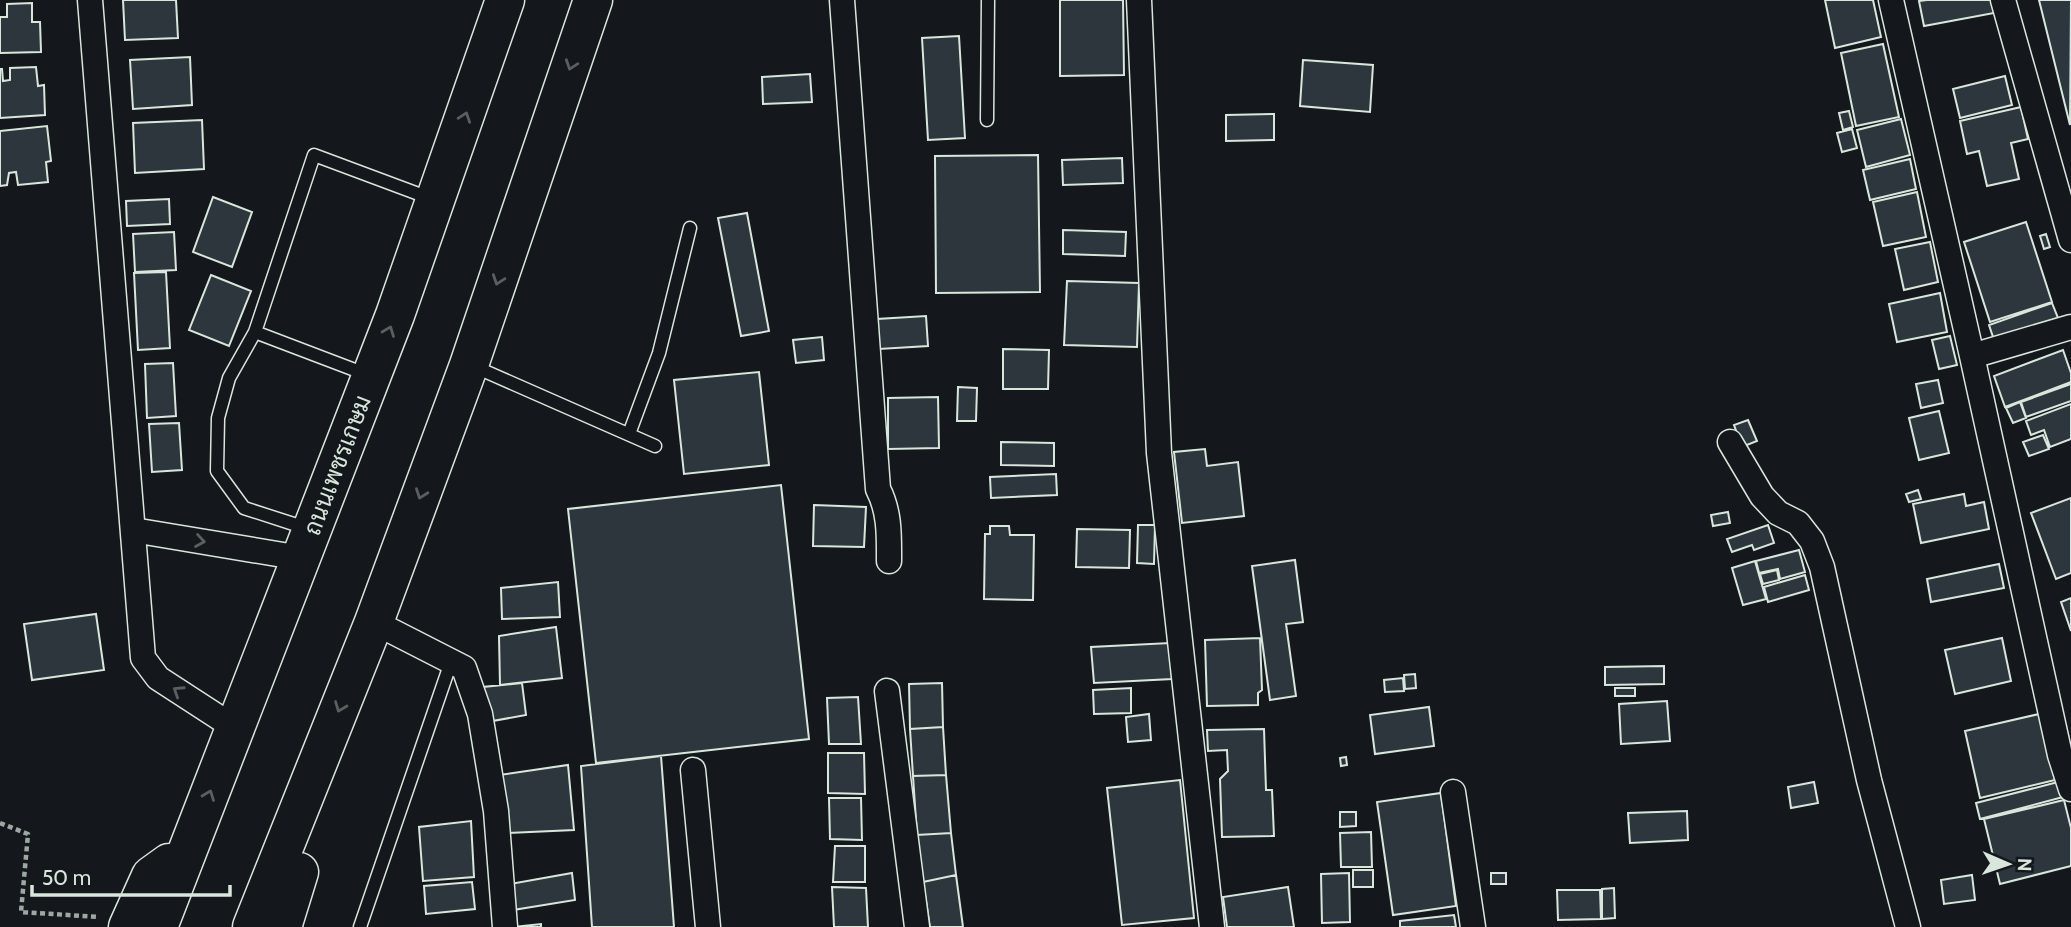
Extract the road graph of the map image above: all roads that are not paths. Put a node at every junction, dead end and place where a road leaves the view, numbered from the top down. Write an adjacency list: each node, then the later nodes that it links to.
1 (90, 0): 21 (street)
2 (505, 0): 10 (highway, ถนนเพชรเกษม, one-way to 2)
3 (593, 0): 16 (highway, one-way to 16)
4 (842, 0): 23 (street)
5 (988, 0): 9 (lane)
6 (1139, 0): 39 (street)
7 (1891, 0): 15 (street)
8 (2003, 0): 12 (street)
9 (987, 121)
10 (435, 201): 14 (lane); 17 (highway, ถนนเพชรเกษม, one-way to 10)
11 (690, 228): 18 (lane)
12 (2071, 240)
13 (2071, 327): 15 (street)
14 (255, 332): 17 (lane); 22 (lane)
15 (1972, 356): 29 (street)
16 (470, 365): 18 (lane); 24 (highway, one-way to 24)
17 (372, 376): 22 (highway, ถนนเพชรเกษม)
18 (629, 435): 20 (lane)
19 (1730, 442): 41 (street)
20 (655, 446)
21 (132, 530): 22 (street, one-way to 22); 27 (street, one-way to 21)
22 (307, 544): 27 (highway, ถนนเพชรเกษม)
23 (889, 561)
24 (374, 622): 25 (street); 31 (highway, one-way to 31)
25 (451, 662): 35 (lane); 36 (street)
26 (887, 691): 38 (street)
27 (235, 728): 32 (highway, ถนนเพชรเกษม, one-way to 27)
28 (694, 770): 37 (street)
29 (2071, 789)
30 (1453, 792): 40 (street)
31 (299, 811): 33 (highway); 34 (highway)
32 (139, 925)
33 (253, 927)
34 (282, 927)
35 (360, 927)
36 (505, 927)
37 (708, 927)
38 (917, 927)
39 (1212, 927)
40 (1473, 927)
41 (1908, 927)

